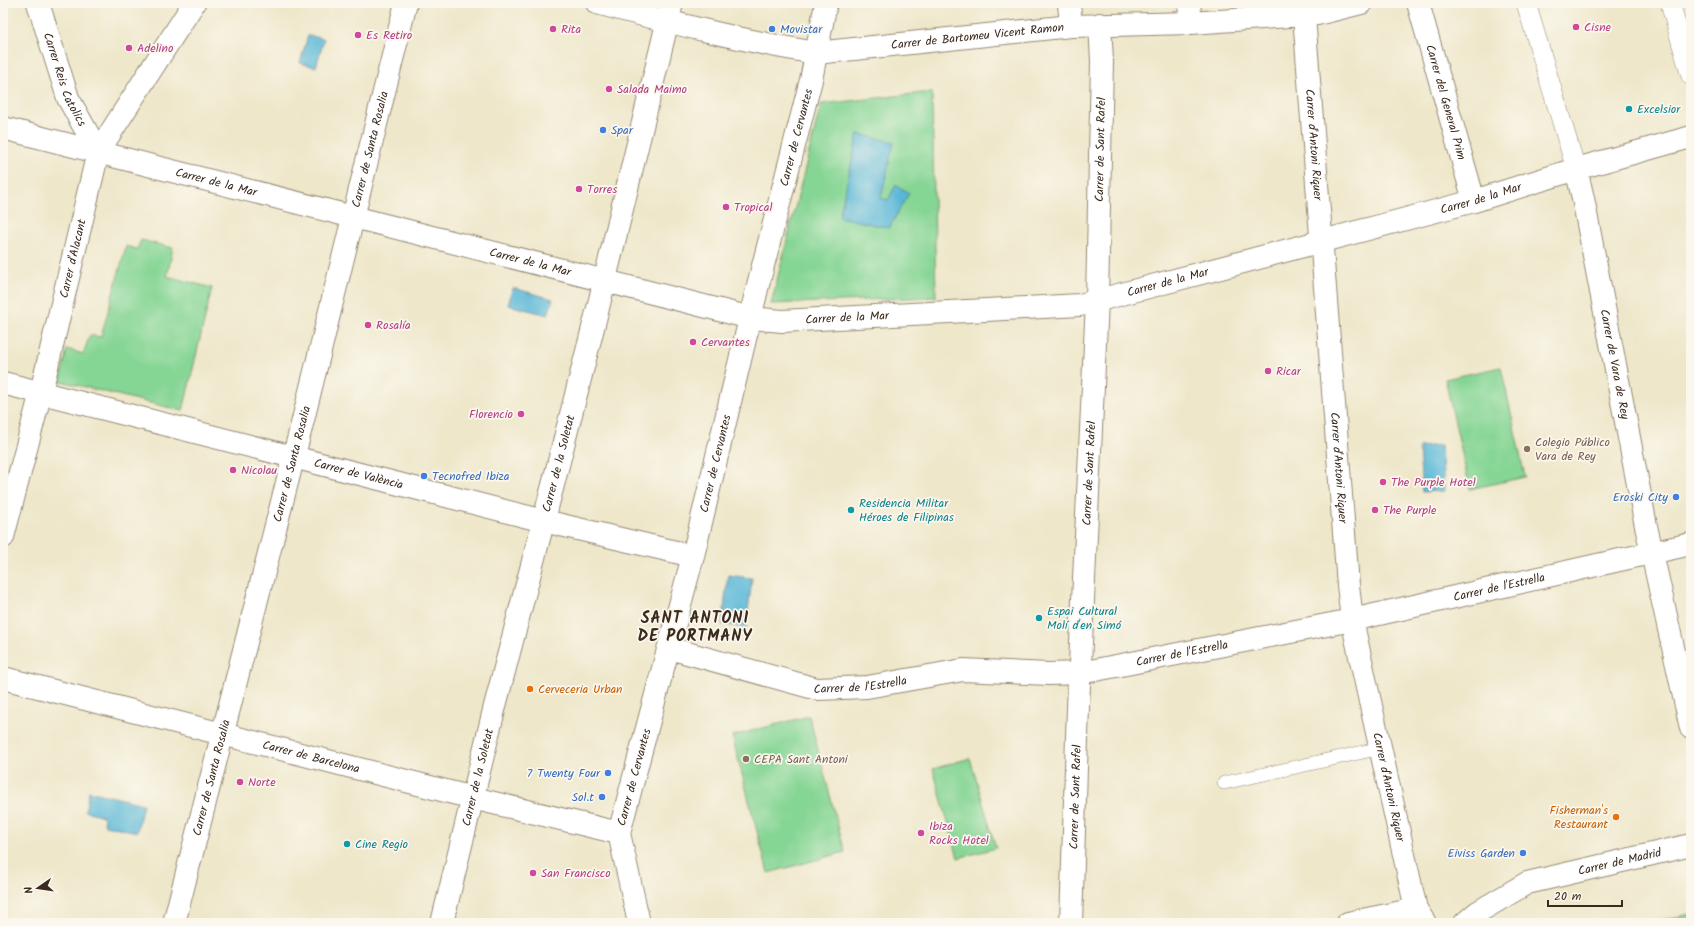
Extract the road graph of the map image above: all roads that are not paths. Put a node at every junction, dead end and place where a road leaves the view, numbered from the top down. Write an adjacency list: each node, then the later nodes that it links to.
1 (38, 3): 20 (street, Carrer Reis Catolics)
2 (194, 3): 20 (street, Carrer d'Alacant)
3 (406, 3): 23 (street, Carrer de Santa Rosalia)
4 (597, 3): 12 (street, Carrer de Bartomeu Vicent Ramon)
5 (826, 3): 16 (street, Carrer de Cervantes)
6 (1069, 3): 15 (street)
7 (1361, 3): 11 (street, Carrer de Bartomeu Vicent Ramon)
8 (1418, 3): 22 (street, Carrer del General Prim)
9 (1526, 3): 21 (street, Carrer de Vara de Rey)
10 (1670, 3): 17 (street)
11 (1304, 9): 13 (street, Carrer de Bartomeu Vicent Ramon); 24 (street, Carrer d'Antoni Riquer)
12 (671, 12): 16 (street, Carrer de Bartomeu Vicent Ramon); 25 (street, Carrer de la Soletat)
13 (1190, 13): 14 (street, Carrer de Bartomeu Vicent Ramon)
14 (1100, 24): 15 (street, Carrer de Bartomeu Vicent Ramon); 26 (street, Carrer de Sant Rafel)
15 (1071, 26): 16 (street, Carrer de Bartomeu Vicent Ramon)
16 (816, 53): 27 (street, Carrer de Cervantes)
17 (1691, 76)
18 (3, 128): 20 (street, Carrer de la Mar)
19 (1691, 137): 21 (street, Carrer de la Mar)
20 (98, 152): 23 (street, Carrer de la Mar); 29 (street, Carrer d'Alacant)
21 (1576, 169): 22 (street, Carrer de la Mar); 34 (street, Carrer de Vara de Rey)
22 (1474, 201): 24 (street, Carrer de la Mar)
23 (353, 216): 25 (street, Carrer de la Mar); 30 (street, Carrer de Santa Rosalia)
24 (1322, 242): 26 (street, Carrer de la Mar); 36 (street, Carrer d'Antoni Riquer)
25 (604, 281): 27 (street, Carrer de la Mar); 31 (street, Carrer de la Soletat)
26 (1097, 301): 27 (street, Carrer de la Mar); 38 (street, Carrer de Sant Rafel)
27 (750, 318): 35 (street, Carrer de Cervantes)
28 (3, 383): 29 (street, Carrer de València)
29 (41, 392): 30 (street, Carrer de València); 32 (street, Carrer d'Alacant)
30 (294, 456): 31 (street, Carrer de València); 41 (street, Carrer de Santa Rosalia)
31 (544, 521): 35 (street, Carrer de València); 44 (street, Carrer de la Soletat)
32 (3, 536)
33 (1691, 544): 34 (street, Carrer de l'Estrella)
34 (1652, 552): 36 (street, Carrer de l'Estrella); 40 (street, Carrer de Vara de Rey)
35 (693, 556): 37 (street, Carrer de Cervantes)
36 (1352, 620): 38 (street, Carrer de l'Estrella); 42 (street, Carrer d'Antoni Riquer)
37 (669, 648): 38 (street, Carrer de l'Estrella); 45 (street, Carrer de Cervantes)
38 (1080, 673): 51 (street, Carrer de Sant Rafel)
39 (3, 678): 41 (street, Carrer de Barcelona)
40 (1691, 728)
41 (222, 733): 44 (street, Carrer de Barcelona); 48 (street, Carrer de Santa Rosalia)
42 (1381, 748): 43 (lane); 47 (street, Carrer d'Antoni Riquer)
43 (1224, 783)
44 (473, 798): 45 (street, Carrer de Barcelona); 49 (street, Carrer de la Soletat)
45 (619, 832): 50 (street, Carrer de Cervantes)
46 (1691, 845): 53 (street, Carrer de Madrid)
47 (1421, 916): 52 (street)
48 (174, 923)
49 (442, 923)
50 (639, 923)
51 (1071, 923)
52 (1348, 923)
53 (1465, 923)

